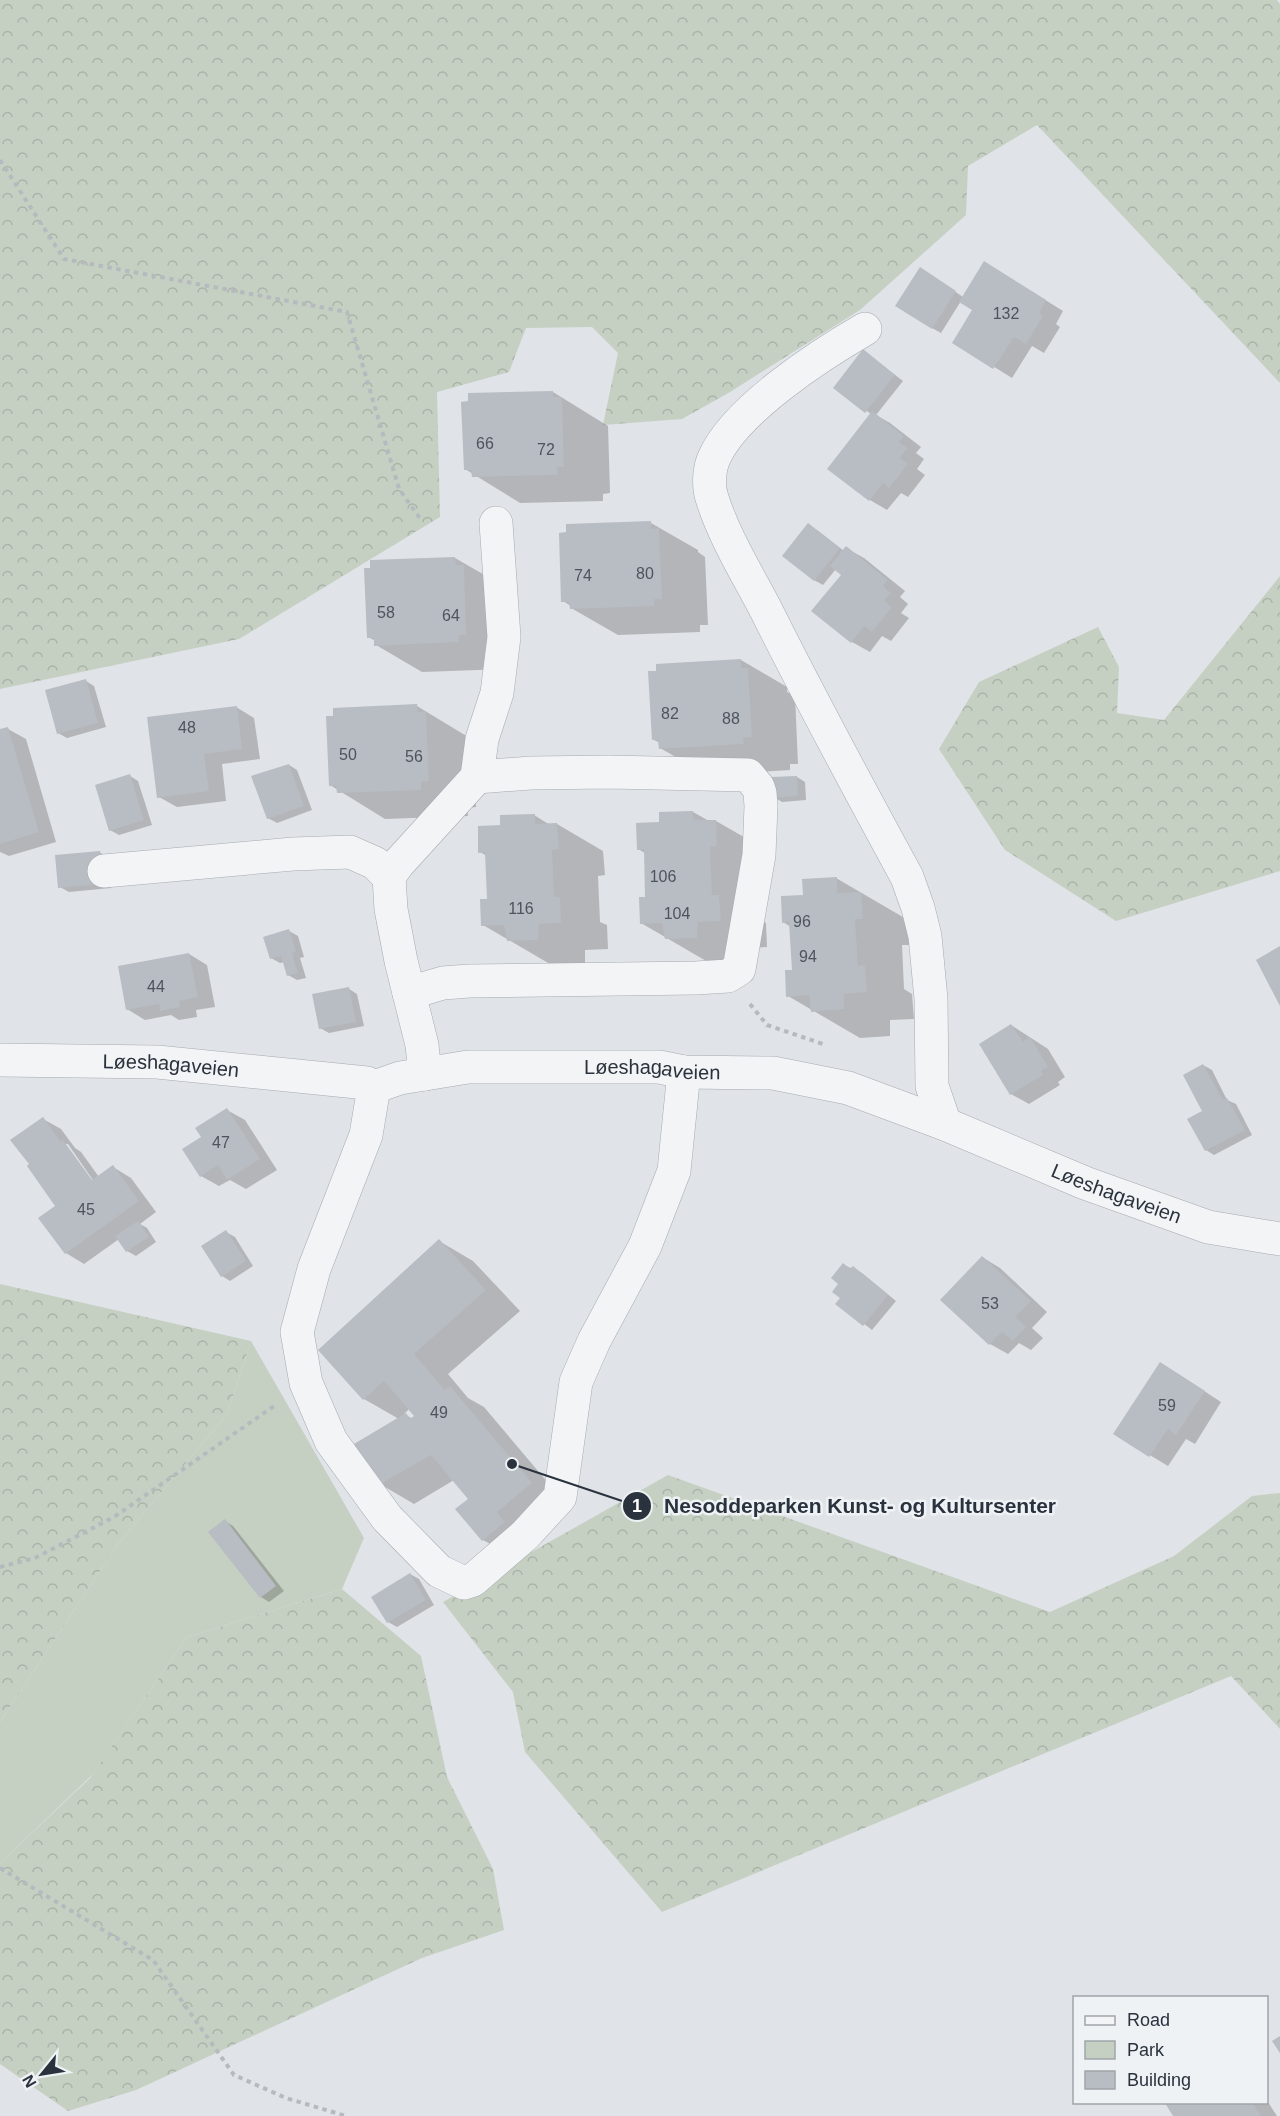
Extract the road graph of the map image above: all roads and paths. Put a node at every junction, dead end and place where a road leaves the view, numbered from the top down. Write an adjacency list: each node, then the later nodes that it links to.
1 (0, 160): 3 (path)
2 (865, 329): 15 (street)
3 (422, 521)
4 (496, 523): 5 (street)
5 (477, 777): 7 (street); 8 (street)
6 (104, 871): 7 (street)
7 (389, 877): 9 (street)
8 (728, 976): 9 (street); 10 (path)
9 (409, 993): 13 (street)
10 (823, 1044)
11 (0, 1060): 14 (street, Løeshagaveien)
12 (684, 1072): 13 (street, Løeshagaveien); 15 (street, Løeshagaveien); 17 (street)
13 (425, 1074): 14 (street, Løeshagaveien)
14 (374, 1087): 17 (street)
15 (945, 1124): 16 (street, Løeshagaveien)
16 (1280, 1239)
17 (306, 1383): 18 (path)
18 (0, 1567)
19 (0, 1868): 20 (path)
20 (346, 2116)

